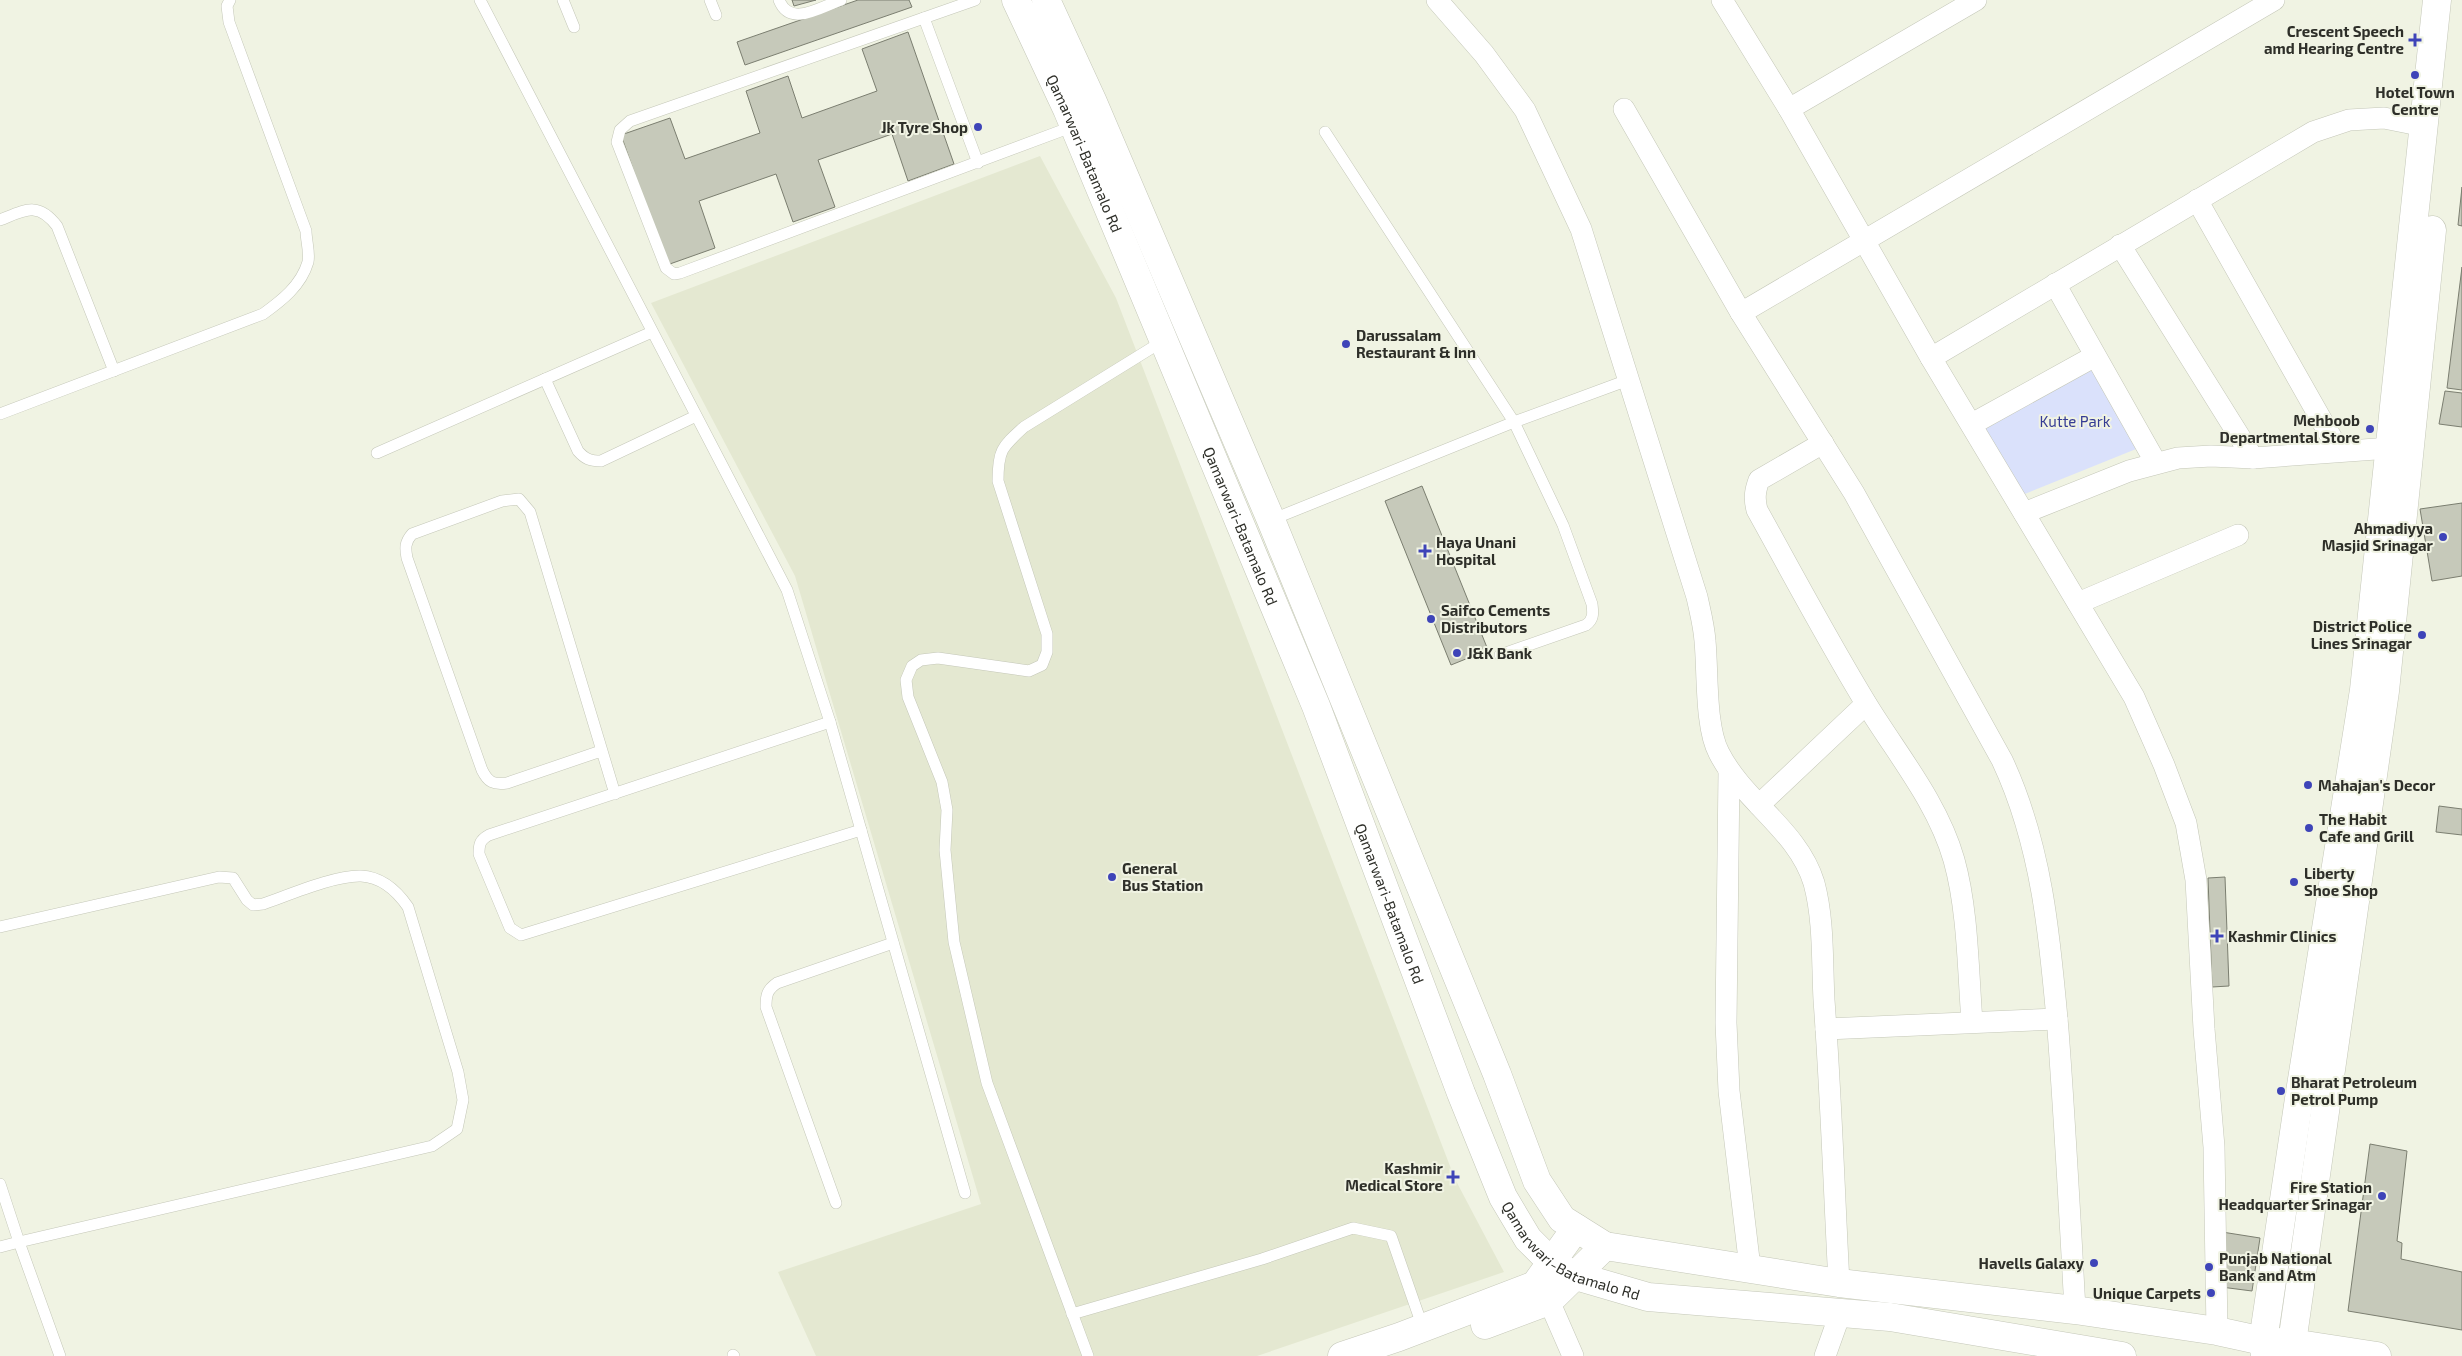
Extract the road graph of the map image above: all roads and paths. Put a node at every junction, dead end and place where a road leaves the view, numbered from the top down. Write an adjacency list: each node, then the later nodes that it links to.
1 (230, 0): 35 (lane)
2 (480, 0): 31 (lane)
3 (563, 0): 18 (lane)
4 (710, 0): 16 (lane)
5 (779, 0): 6 (lane)
6 (841, 0)
7 (975, 0): 17 (lane)
8 (1016, 0): 21 (main road, Qamarwari-Batamalo Rd)
9 (1046, 0): 49 (main road, Qamarwari-Batamalo Rd)
10 (1436, 0): 37 (street)
11 (1722, 0): 20 (street)
12 (1976, 0): 20 (street)
13 (2274, 0): 27 (street)
14 (2437, 0): 22 (main road)
15 (2455, 0): 83 (main road)
16 (716, 15)
17 (924, 18): 24 (lane); 24 (lane)
18 (574, 27)
19 (1624, 109): 30 (street)
20 (1789, 109): 27 (street)
21 (1074, 126): 24 (lane); 32 (main road, Qamarwari-Batamalo Rd)
22 (2424, 126): 25 (street); 43 (main road)
23 (1325, 132): 40 (lane)
24 (978, 162)
25 (2197, 200): 28 (street); 44 (street)
26 (0, 220): 35 (lane)
27 (1864, 241): 30 (street); 34 (street)
28 (2120, 246): 29 (street); 46 (street)
29 (2054, 284): 33 (street); 34 (street)
30 (1741, 313): 42 (street)
31 (652, 332): 36 (lane); 39 (lane)
32 (1163, 341): 72 (main road, Qamarwari-Batamalo Rd); 78 (lane)
33 (2095, 356): 41 (street); 47 (street)
34 (1931, 358): 41 (street)
35 (114, 371): 38 (lane)
36 (545, 379): 39 (lane); 45 (lane)
37 (1628, 380): 40 (lane); 56 (street)
38 (0, 414)
39 (696, 416): 54 (lane)
40 (1514, 422): 49 (lane); 52 (lane)
41 (1972, 424): 48 (street)
42 (1823, 443): 53 (street); 62 (street)
43 (2390, 448): 44 (street); 82 (main road)
44 (2339, 451): 46 (street)
45 (377, 453)
46 (2253, 458): 47 (street)
47 (2156, 463): 48 (street)
48 (2024, 513): 51 (street)
49 (1271, 520): 68 (main road, Qamarwari-Batamalo Rd)
50 (2238, 535): 51 (street)
51 (2078, 603): 81 (street)
52 (1500, 655)
53 (1866, 704): 58 (street); 63 (street)
54 (830, 722): 57 (lane); 59 (lane)
55 (601, 751): 55 (lane); 57 (lane)
56 (1729, 772): 58 (street); 73 (street)
57 (615, 794): 59 (lane)
58 (1759, 805): 64 (street)
59 (861, 830): 61 (lane)
60 (0, 927): 69 (lane)
61 (893, 944): 66 (lane); 67 (lane)
62 (2057, 1019): 63 (street); 77 (street)
63 (1972, 1022): 64 (street)
64 (1826, 1029): 75 (street)
65 (0, 1184): 69 (lane)
66 (965, 1193)
67 (836, 1203)
68 (1576, 1228): 71 (main road, Qamarwari-Batamalo Rd); 72 (main road)
69 (19, 1242): 70 (lane); 84 (lane)
70 (0, 1246)
71 (1604, 1246): 73 (main road, Qamarwari-Batamalo Rd); 74 (main road)
72 (1552, 1263): 74 (main road, Qamarwari-Batamalo Rd); 76 (main road)
73 (1753, 1268): 75 (main road, Qamarwari-Batamalo Rd)
74 (1576, 1276): 76 (main road); 79 (main road, Qamarwari-Batamalo Rd)
75 (1839, 1283): 77 (main road, Qamarwari-Batamalo Rd)
76 (1542, 1293): 80 (main road); 87 (main road); 88 (street)
77 (2075, 1310): 81 (main road, Qamarwari-Batamalo Rd)
78 (1072, 1314): 80 (lane); 85 (lane)
79 (1840, 1314): 89 (street); 90 (main road, Qamarwari-Batamalo Rd)
80 (1423, 1328): 86 (main road)
81 (2218, 1330): 82 (main road, Qamarwari-Batamalo Rd)
82 (2264, 1348): 83 (main road)
83 (2292, 1349): 91 (main road)
84 (60, 1356)
85 (1088, 1356)
86 (1342, 1356)
87 (1400, 1356)
88 (1573, 1356)
89 (1825, 1356)
90 (2122, 1356)
91 (2377, 1356)

